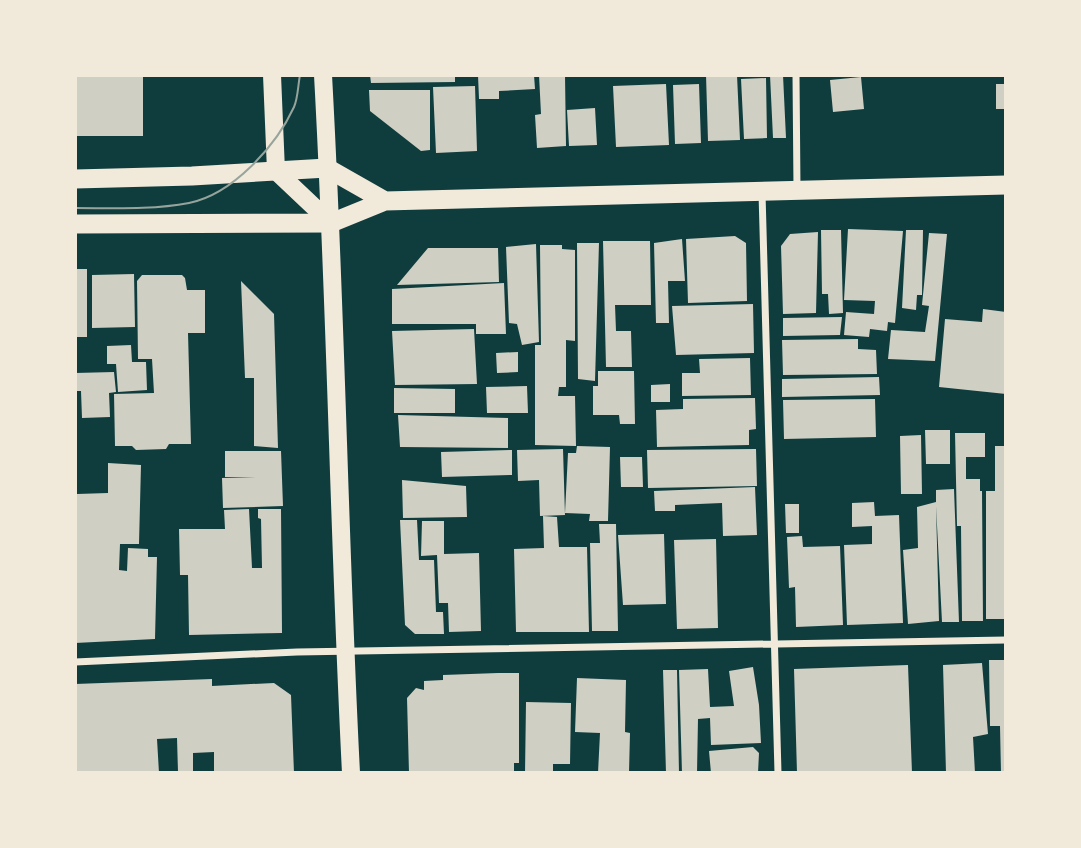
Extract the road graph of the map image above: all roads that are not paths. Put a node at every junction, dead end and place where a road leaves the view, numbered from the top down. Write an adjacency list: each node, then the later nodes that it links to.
1 (272, 75): 5 (main road)
2 (323, 75): 4 (main road)
3 (796, 75): 8 (street)
4 (327, 168): 5 (highway); 10 (highway); 11 (main road)
5 (276, 170): 6 (highway); 11 (main road)
6 (75, 179)
7 (1006, 185): 8 (highway)
8 (797, 190): 9 (highway)
9 (762, 191): 10 (highway); 14 (street)
10 (385, 201): 11 (highway)
11 (331, 223): 12 (highway); 15 (main road)
12 (75, 224)
13 (1006, 640): 14 (street)
14 (776, 643): 15 (street); 18 (street)
15 (345, 652): 16 (street); 17 (main road)
16 (75, 662)
17 (351, 773)
18 (778, 773)

